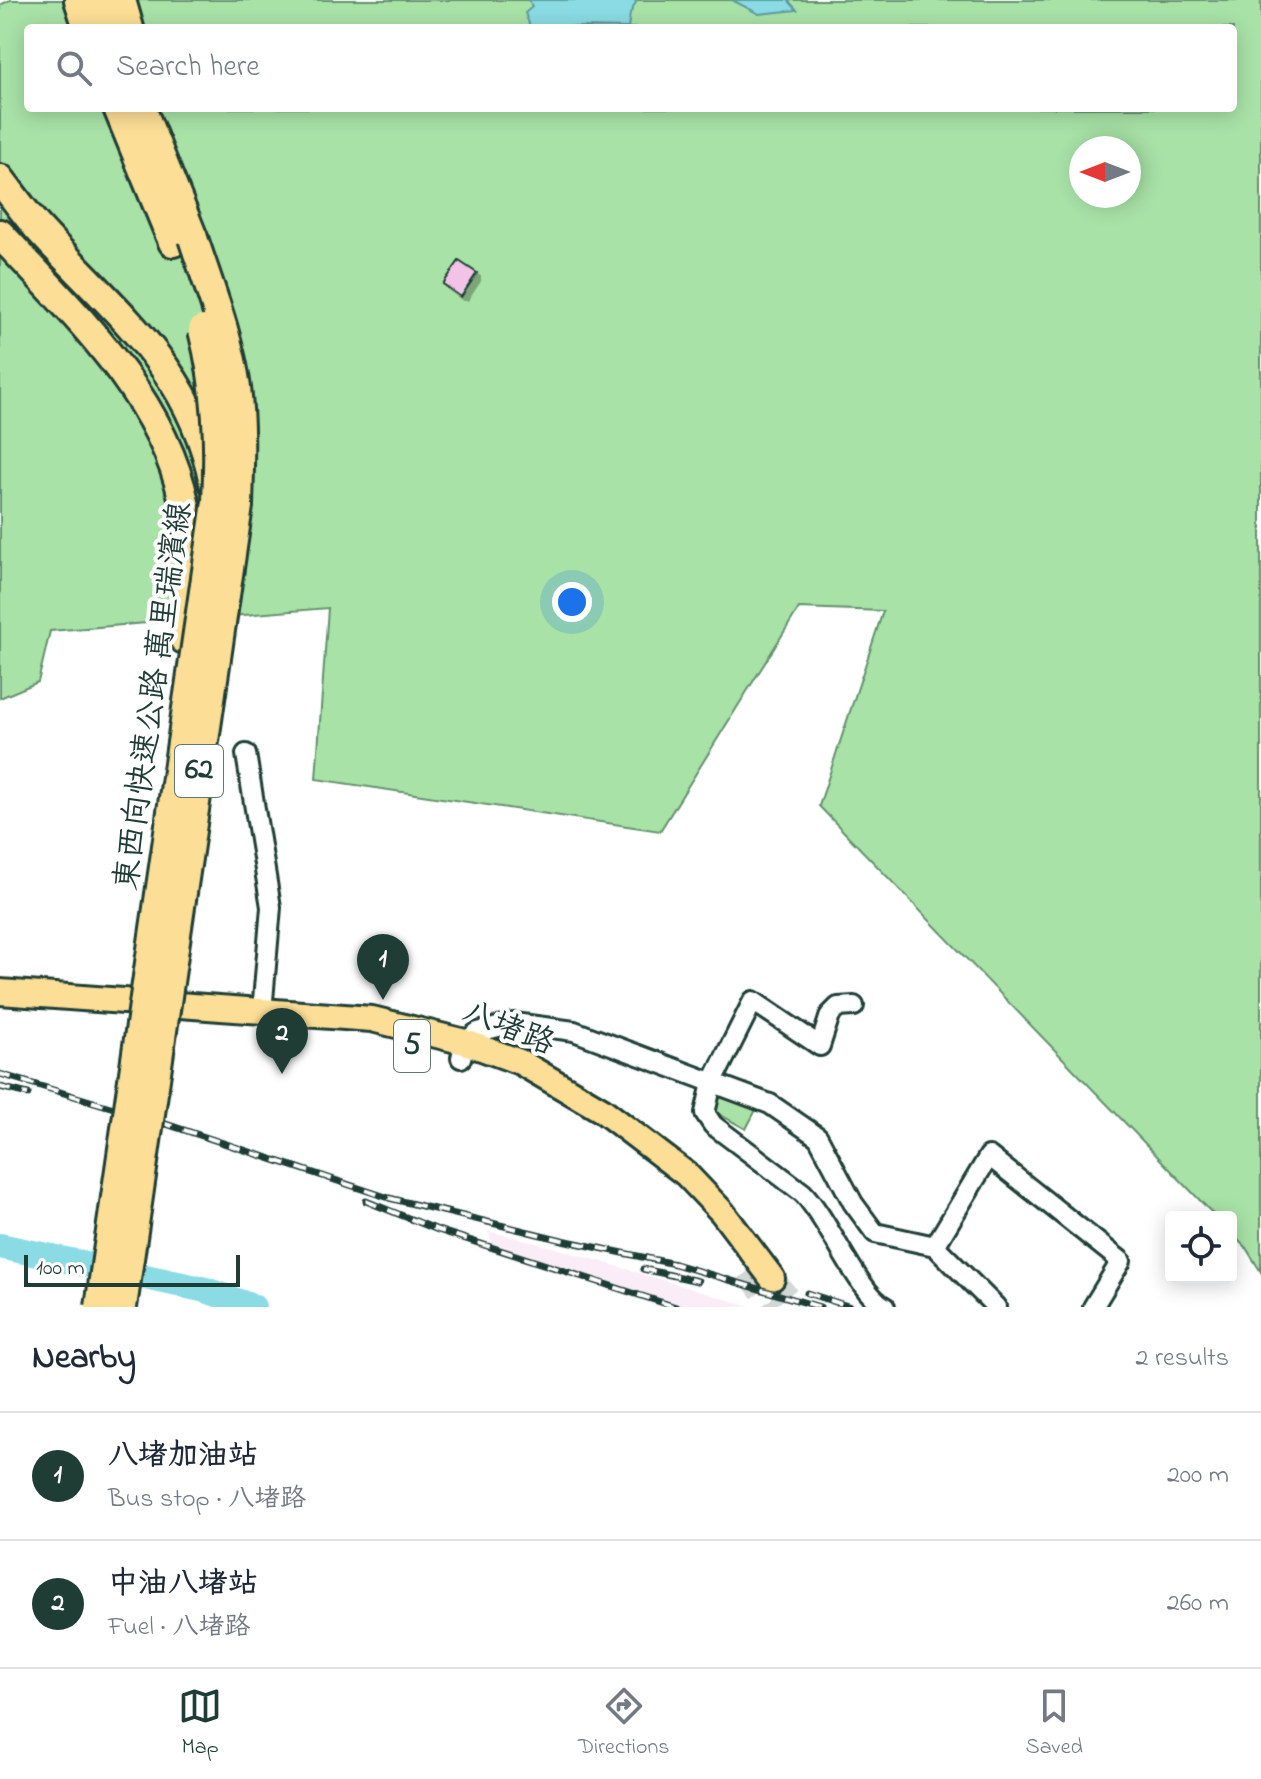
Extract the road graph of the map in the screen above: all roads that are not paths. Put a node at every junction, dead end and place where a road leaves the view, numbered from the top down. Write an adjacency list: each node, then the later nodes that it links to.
1 (79, 0): 4 (highway)
2 (100, 0): 5 (highway)
3 (121, 0): 6 (highway)
4 (87, 24)
5 (107, 24)
6 (128, 24)
7 (120, 112): 14 (highway, 東西向快速公路 萬里瑞濱線 / 62)
8 (143, 112): 10 (highway, 東西向快速公路 萬里瑞濱線 / 62)
9 (152, 112): 10 (highway)
10 (170, 177): 14 (highway, 東西向快速公路 萬里瑞濱線 / 62)
11 (0, 179): 15 (highway)
12 (0, 210): 15 (highway)
13 (0, 234): 17 (highway, bridge)
14 (183, 240): 17 (highway, 東西向快速公路 萬里瑞濱線 / 62, bridge); 29 (highway, 東西向快速公路 萬里瑞濱線 / 62, bridge)
15 (221, 625): 28 (highway); 30 (highway)
16 (246, 754): 21 (street)
17 (162, 890): 27 (highway, 東西向快速公路 萬里瑞濱線 / 62, bridge)
18 (0, 992): 21 (main road, 八堵路 / 5)
19 (854, 1006): 23 (street)
20 (0, 1008): 22 (main road, 八堵路 / 5)
21 (262, 1012): 22 (main road, 八堵路 / 5)
22 (463, 1050): 23 (street); 25 (main road, 八堵路 / 5); 26 (main road, 八堵路 / 5)
23 (712, 1083): 24 (street); 31 (street)
24 (935, 1246): 32 (street); 33 (street)
25 (747, 1272)
26 (772, 1278)
27 (100, 1307)
28 (113, 1307)
29 (122, 1307)
30 (132, 1307)
31 (885, 1307)
32 (996, 1307)
33 (1093, 1307)

